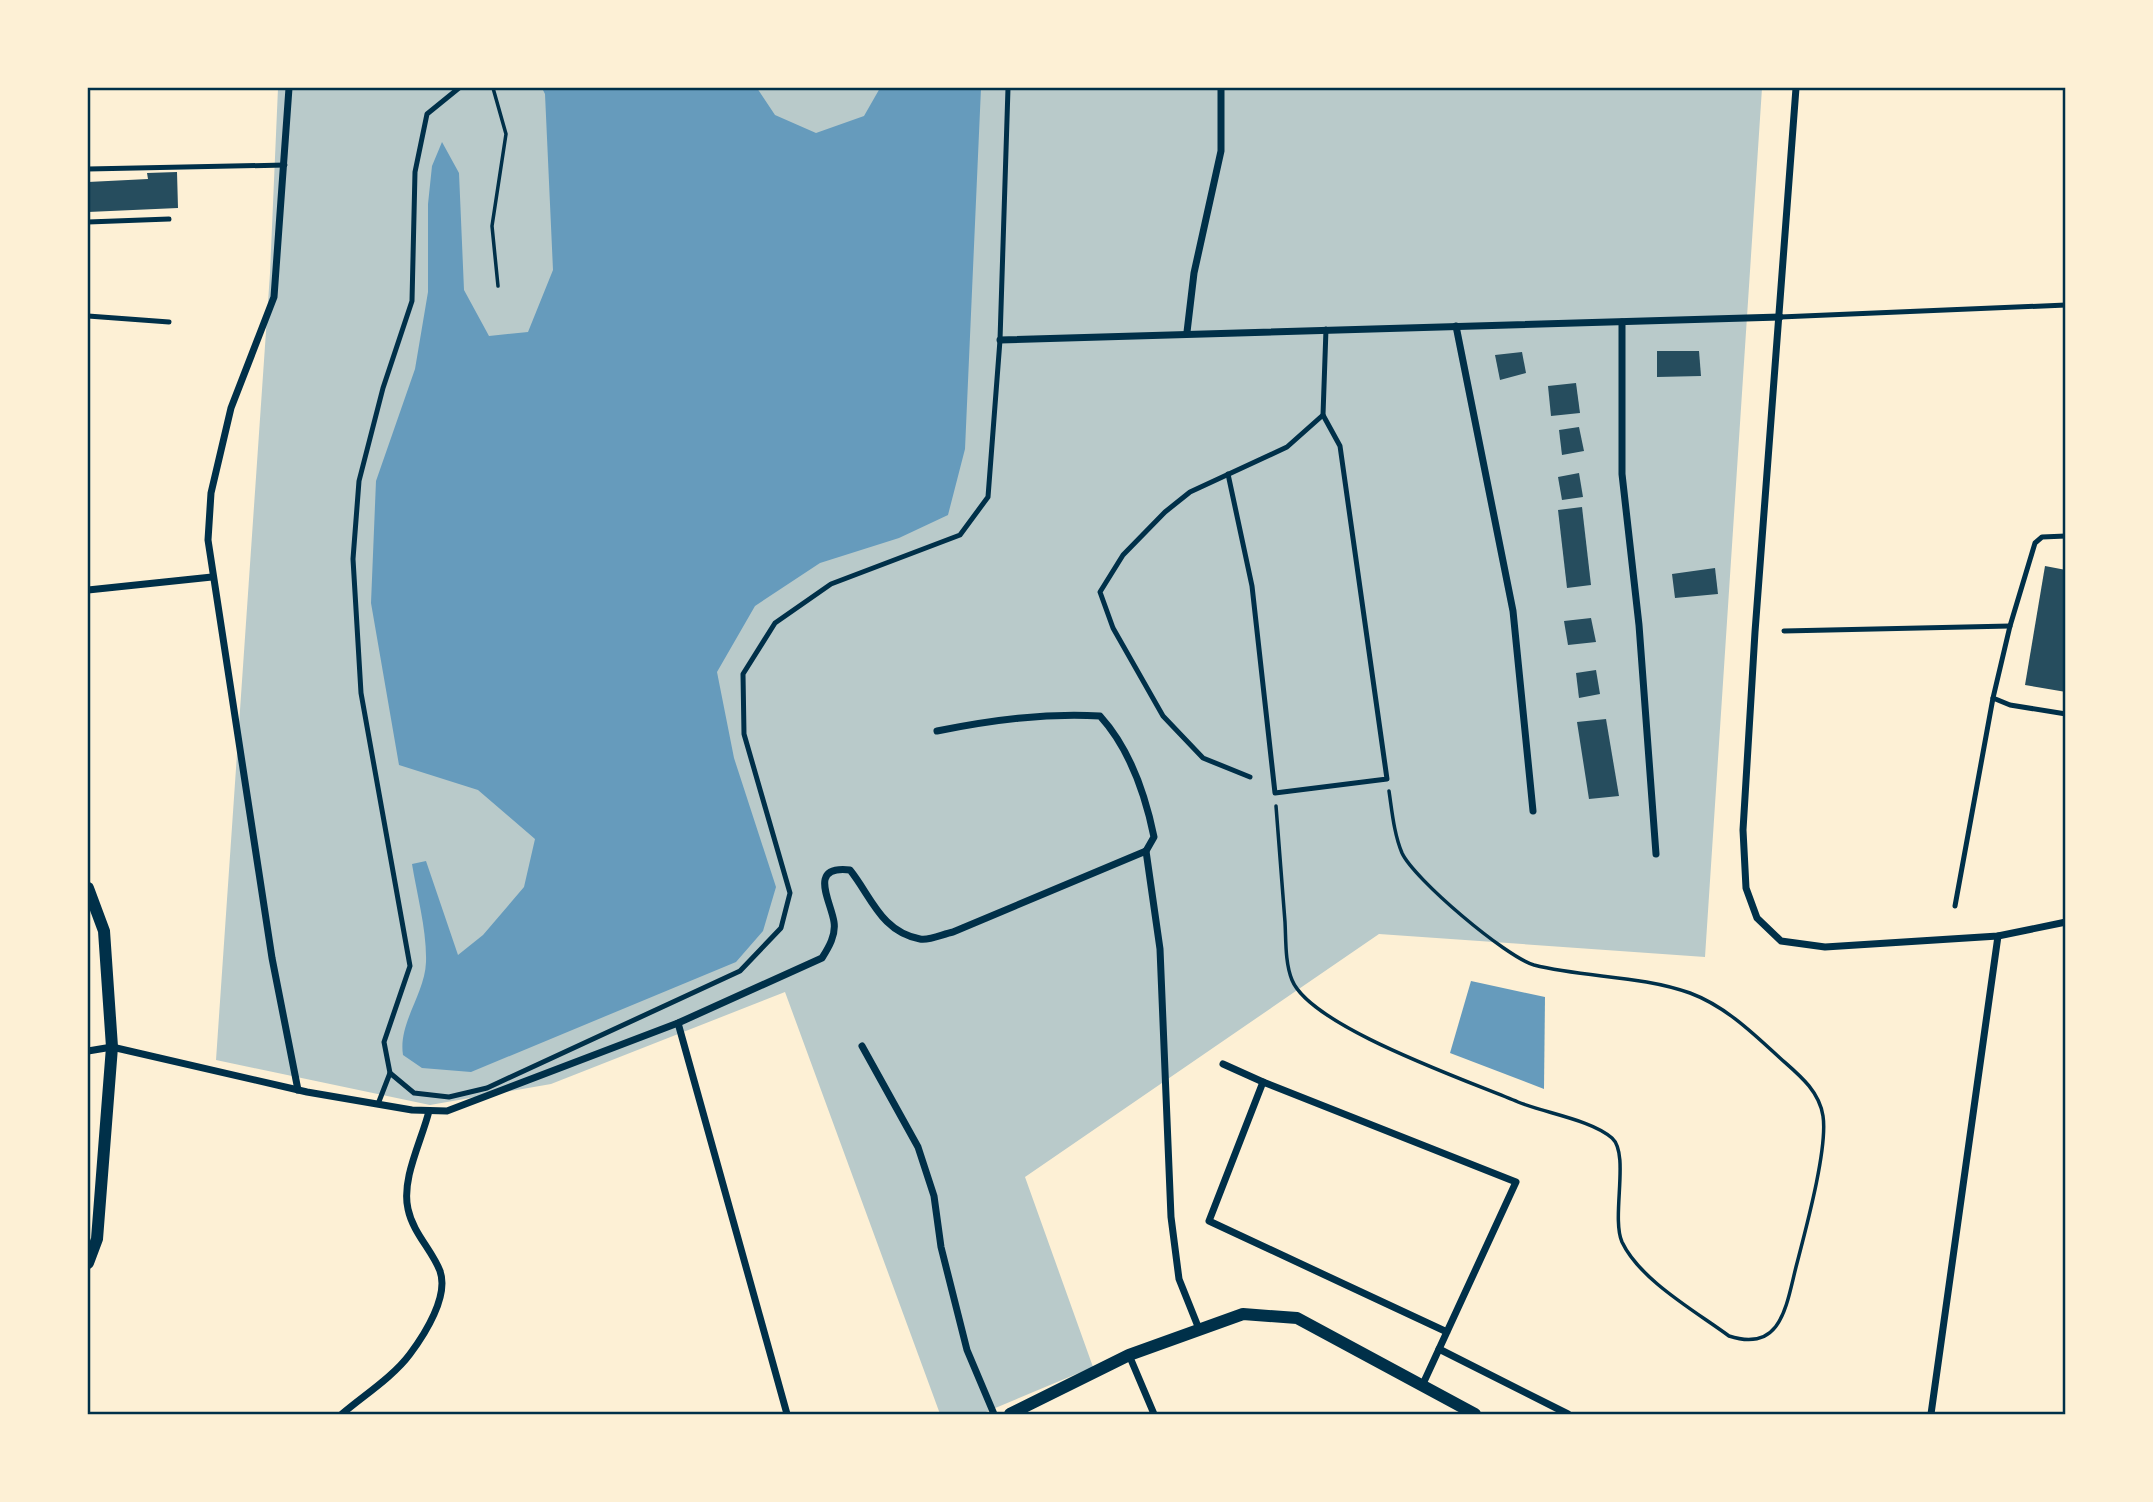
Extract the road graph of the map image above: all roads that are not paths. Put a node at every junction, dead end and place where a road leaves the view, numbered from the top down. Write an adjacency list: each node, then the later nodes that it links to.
1 (289, 88): 6 (street)
2 (459, 88): 42 (lane)
3 (1008, 88): 18 (lane)
4 (1221, 88): 17 (street)
5 (1796, 88): 12 (street)
6 (285, 165): 7 (lane); 22 (street)
7 (88, 169)
8 (169, 219): 9 (lane)
9 (88, 222)
10 (2066, 305): 12 (lane)
11 (88, 316): 14 (lane)
12 (1780, 317): 13 (street); 36 (street)
13 (1622, 321): 15 (street); 32 (street)
14 (169, 322)
15 (1456, 326): 16 (street); 30 (street)
16 (1326, 329): 17 (street); 19 (lane)
17 (1187, 332): 18 (street)
18 (1000, 340): 42 (lane)
19 (1322, 415): 20 (lane); 20 (lane)
20 (1228, 474): 29 (lane)
21 (2066, 537): 24 (lane)
22 (212, 577): 23 (street); 44 (street)
23 (88, 590)
24 (2010, 626): 25 (lane); 26 (lane)
25 (1784, 631)
26 (1993, 698): 27 (lane); 34 (lane)
27 (2066, 714)
28 (937, 731): 31 (street)
29 (1250, 777)
30 (1533, 811)
31 (1146, 851): 37 (street); 48 (street)
32 (1656, 855)
33 (88, 888): 39 (street)
34 (1955, 906)
35 (2066, 922): 36 (street)
36 (1998, 936): 60 (street)
37 (678, 1023): 46 (street); 54 (street)
38 (862, 1046): 55 (street)
39 (112, 1047): 40 (street); 44 (street); 47 (street)
40 (88, 1051)
41 (1223, 1064): 43 (street)
42 (390, 1073): 45 (lane)
43 (1263, 1082): 49 (street); 49 (street)
44 (298, 1090): 45 (street)
45 (378, 1104): 46 (street)
46 (429, 1111): 53 (street)
47 (88, 1263)
48 (1199, 1329): 51 (street); 52 (street)
49 (1447, 1332): 50 (street)
50 (1439, 1349): 52 (street); 59 (street)
51 (1129, 1355): 56 (street); 57 (street)
52 (1422, 1386): 58 (street)
53 (342, 1415)
54 (787, 1415)
55 (994, 1415)
56 (1010, 1415)
57 (1154, 1415)
58 (1475, 1415)
59 (1567, 1415)
60 (1931, 1415)

